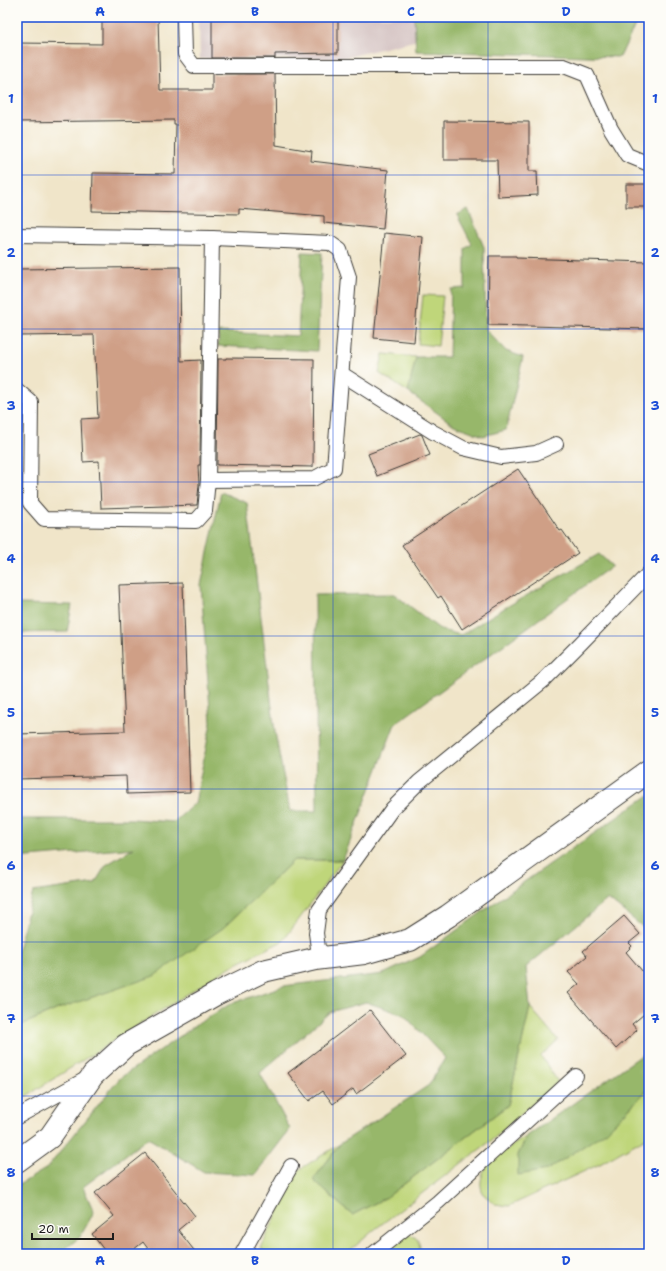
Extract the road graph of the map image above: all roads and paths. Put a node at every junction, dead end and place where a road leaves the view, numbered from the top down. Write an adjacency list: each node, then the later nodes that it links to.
1 (184, 17): 2 (lane)
2 (649, 164)
3 (17, 234): 4 (lane)
4 (212, 238): 5 (lane); 8 (lane)
5 (342, 374): 7 (lane); 8 (lane)
6 (17, 390): 8 (lane)
7 (556, 444)
8 (208, 480)
9 (649, 573): 11 (lane)
10 (649, 771): 11 (street)
11 (326, 957): 12 (street)
12 (93, 1075): 14 (lane); 15 (street)
13 (576, 1076): 18 (lane)
14 (17, 1117)
15 (17, 1161)
16 (291, 1166): 17 (lane)
17 (242, 1254)
18 (373, 1254)

